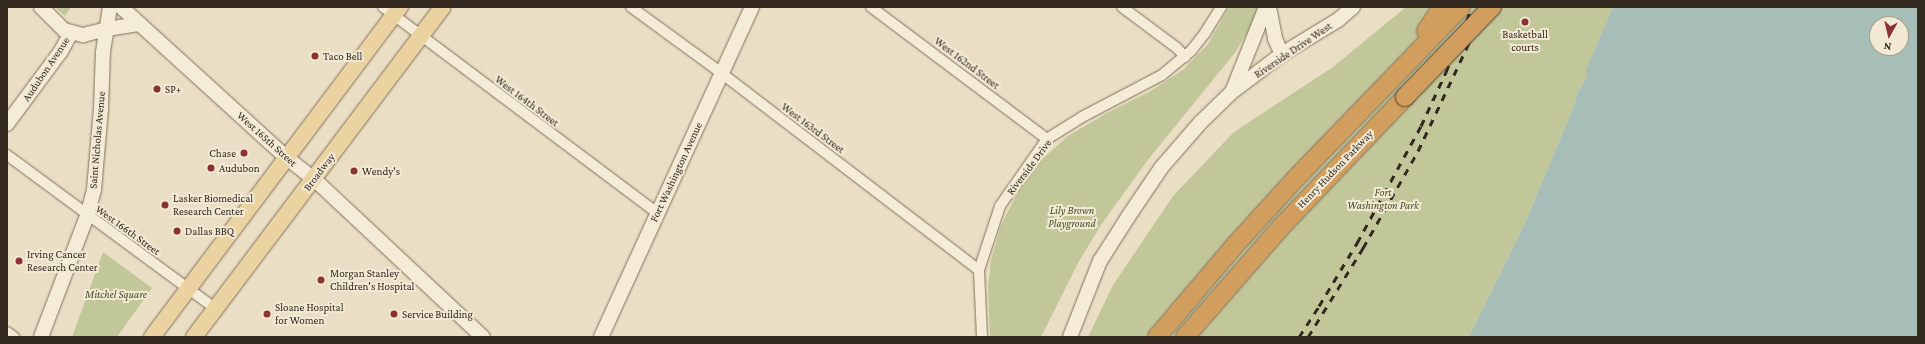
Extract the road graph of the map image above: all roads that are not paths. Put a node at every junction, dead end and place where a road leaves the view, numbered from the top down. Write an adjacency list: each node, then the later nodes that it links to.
1 (41, 7): 18 (main road)
2 (110, 7): 17 (main road, Saint Nicholas Avenue)
3 (121, 7): 16 (main road, West 165th Street)
4 (443, 7): 19 (main road, Broadway)
5 (632, 7): 23 (street, West 163rd Street)
6 (752, 7): 23 (main road, Fort Washington Avenue)
7 (871, 7): 26 (street, West 162nd Street)
8 (1122, 7): 21 (street)
9 (1221, 7): 21 (street, Riverside Drive)
10 (1267, 7): 20 (main road); 24 (main road)
11 (1354, 7): 20 (main road, Riverside Drive West)
12 (1442, 7): 22 (highway)
13 (1461, 7): 22 (highway, Henry Hudson Parkway)
14 (1492, 7): 45 (highway, Henry Hudson Parkway, bridge)
15 (392, 10): 19 (street, West 164th Street); 28 (main road)
16 (140, 24): 17 (main road); 28 (main road, West 165th Street)
17 (107, 29): 18 (main road); 31 (main road, Saint Nicholas Avenue)
18 (70, 33): 25 (main road, Audubon Avenue)
19 (421, 36): 29 (main road, Broadway); 30 (street, West 164th Street)
20 (1282, 54): 24 (main road, Riverside Drive West)
21 (1185, 57): 26 (street, Riverside Drive)
22 (1400, 70): 44 (highway, Henry Hudson Parkway)
23 (722, 73): 30 (main road, Fort Washington Avenue); 32 (street, West 163rd Street)
24 (1232, 92): 43 (main road)
25 (7, 124)
26 (1047, 139): 32 (street, Riverside Drive)
27 (7, 155): 31 (street, West 166th Street)
28 (287, 158): 29 (main road, West 165th Street); 33 (main road)
29 (314, 179): 34 (main road, Broadway); 40 (main road, West 165th Street)
30 (657, 213): 41 (main road, Fort Washington Avenue)
31 (87, 216): 33 (street, West 166th Street); 37 (main road, Saint Nicholas Avenue)
32 (979, 270): 42 (street, Riverside Drive)
33 (188, 288): 34 (street, West 166th Street); 38 (main road)
34 (216, 309): 39 (main road, Broadway)
35 (7, 332): 36 (street)
36 (14, 337)
37 (41, 337)
38 (152, 337)
39 (194, 337)
40 (483, 337)
41 (601, 337)
42 (982, 337)
43 (1070, 337)
44 (1157, 337)
45 (1185, 337)

